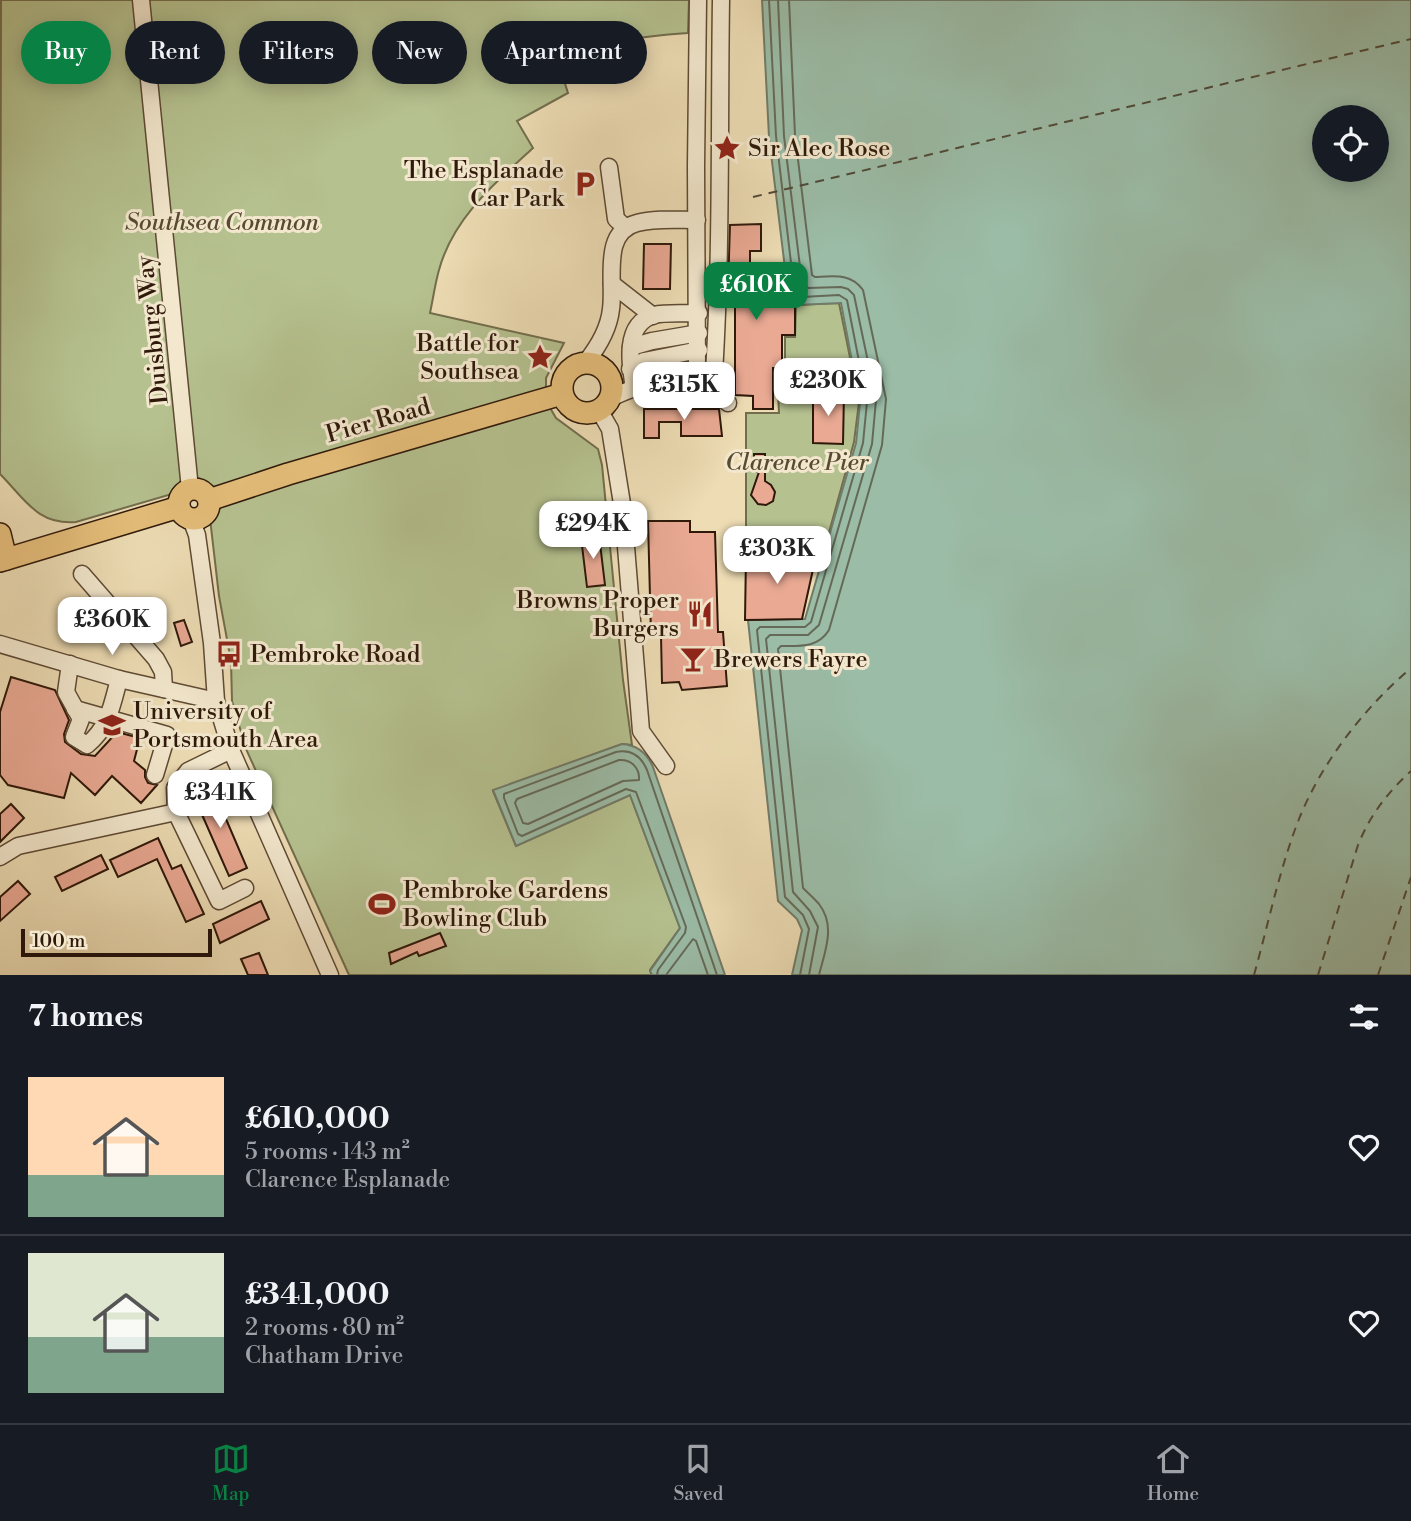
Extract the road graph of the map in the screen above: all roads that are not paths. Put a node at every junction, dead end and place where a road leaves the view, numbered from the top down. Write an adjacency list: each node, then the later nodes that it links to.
1 (141, 0): 19 (street, Duisburg Way)
2 (698, 0): 5 (street)
3 (721, 0): 17 (street)
4 (609, 167): 6 (street)
5 (697, 220): 6 (street); 8 (street)
6 (626, 228): 7 (street)
7 (612, 284): 9 (street); 13 (street)
8 (699, 313): 9 (street); 10 (street)
9 (653, 316): 11 (street)
10 (699, 333): 11 (street); 12 (street)
11 (631, 347): 14 (street)
12 (699, 351): 14 (street); 15 (street)
13 (586, 362): 16 (main road); 18 (main road)
14 (630, 369): 15 (street)
15 (634, 388): 18 (street)
16 (562, 394): 18 (main road); 20 (main road, Pier Road)
17 (728, 403)
18 (605, 404): 33 (street)
19 (190, 489): 20 (main road); 21 (main road)
20 (209, 500): 21 (main road)
21 (185, 513): 23 (main road); 29 (street)
22 (0, 534): 23 (main road)
23 (3, 560)
24 (82, 573): 28 (street)
25 (0, 643): 26 (street)
26 (70, 664): 27 (street); 30 (street)
27 (119, 679): 28 (street); 31 (street)
28 (164, 689): 29 (street)
29 (216, 701): 32 (street)
30 (75, 709): 31 (street); 31 (street)
31 (109, 719): 34 (street)
32 (231, 750): 35 (street); 38 (street)
33 (666, 766)
34 (155, 775)
35 (176, 812): 36 (street); 37 (street)
36 (0, 857)
37 (245, 888)
38 (330, 975)

